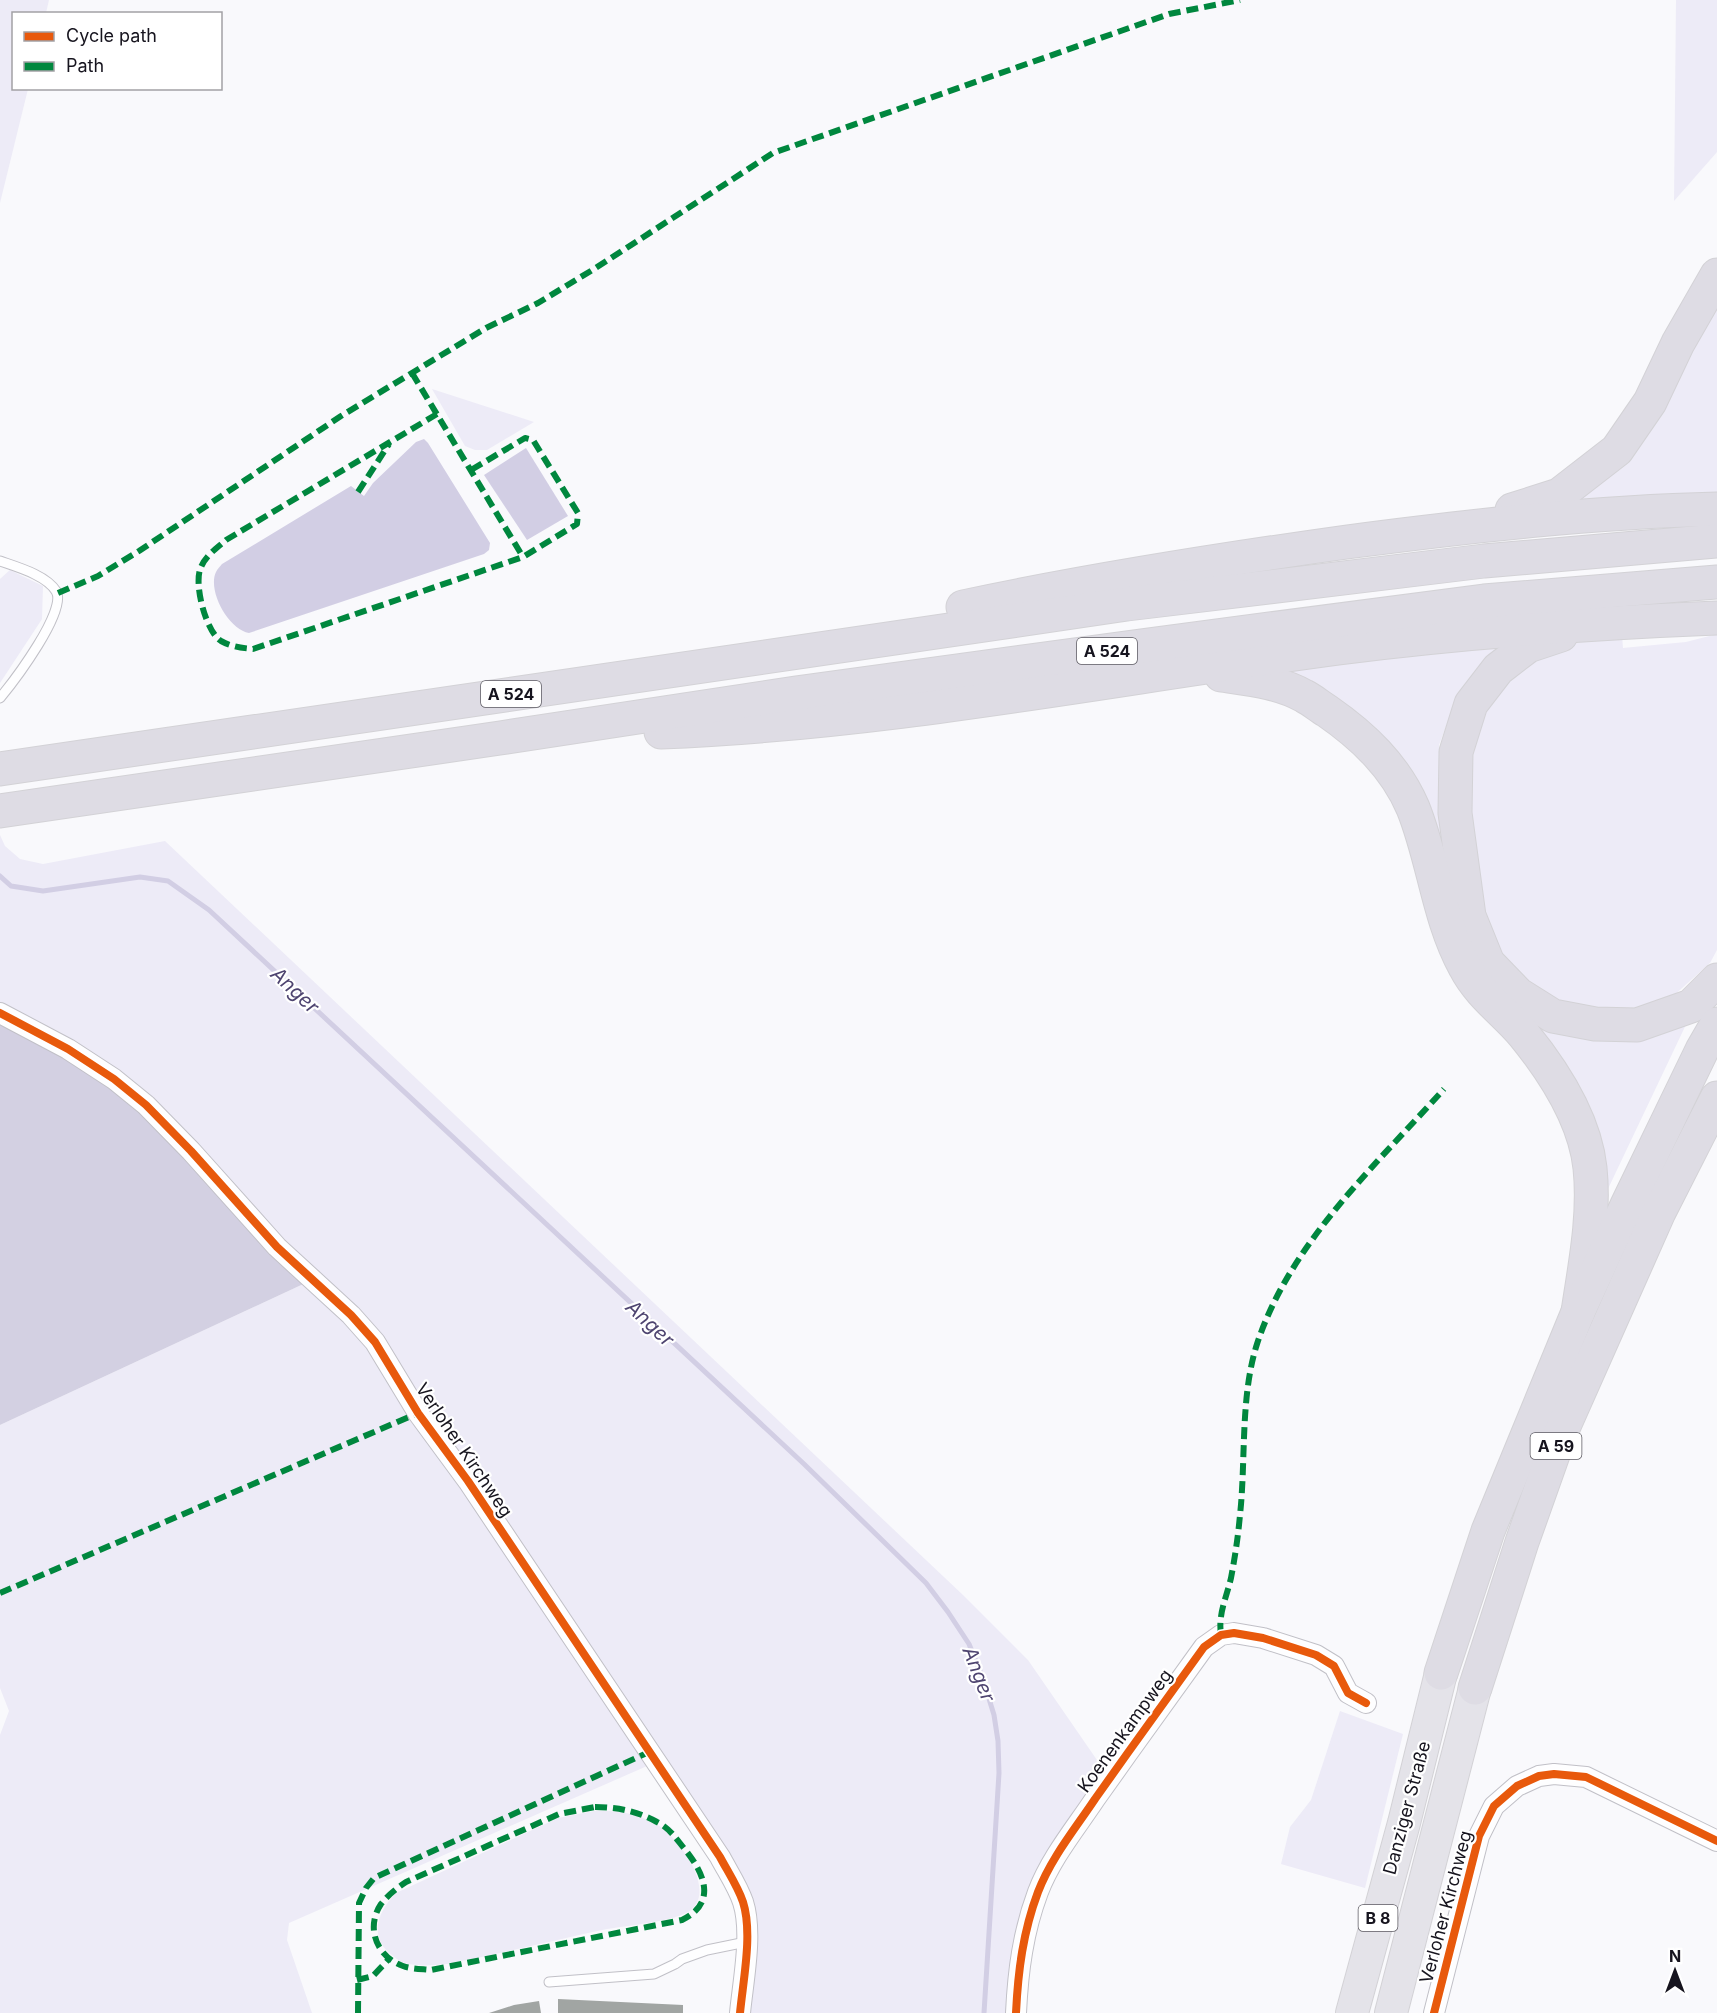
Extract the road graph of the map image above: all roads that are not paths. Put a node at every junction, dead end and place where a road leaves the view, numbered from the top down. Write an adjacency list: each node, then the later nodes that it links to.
1 (1717, 275): 3 (highway)
2 (1717, 509): 3 (highway)
3 (1454, 528): 9 (highway)
4 (1717, 541): 9 (highway, A 524)
5 (0, 561): 11 (lane)
6 (1717, 582): 12 (highway, A 524)
7 (1717, 618): 8 (highway)
8 (1656, 620): 10 (highway); 15 (highway)
9 (781, 654): 13 (highway, A 524)
10 (1153, 676): 12 (highway); 21 (highway)
11 (0, 698)
12 (500, 738): 14 (highway, A 524)
13 (0, 769)
14 (0, 811)
15 (1717, 980)
16 (0, 1013): 26 (street, Verloher Kirchweg)
17 (1717, 1024): 21 (highway, A 59)
18 (1717, 1098): 20 (highway, A 59)
19 (1717, 1150): 20 (highway)
20 (1659, 1212): 23 (highway, A 59)
21 (1578, 1312): 22 (highway, A 59)
22 (1441, 1673): 30 (highway, Danziger Straße / B 8)
23 (1475, 1688): 31 (highway, Danziger Straße / B 8)
24 (1366, 1703): 29 (street, Koenenkampweg)
25 (1717, 1841): 32 (street, Verloher Kirchweg)
26 (746, 1942): 27 (lane); 28 (street, Verloher Kirchweg)
27 (549, 1983)
28 (740, 2013)
29 (1016, 2013)
30 (1352, 2013)
31 (1391, 2013)
32 (1434, 2013)

